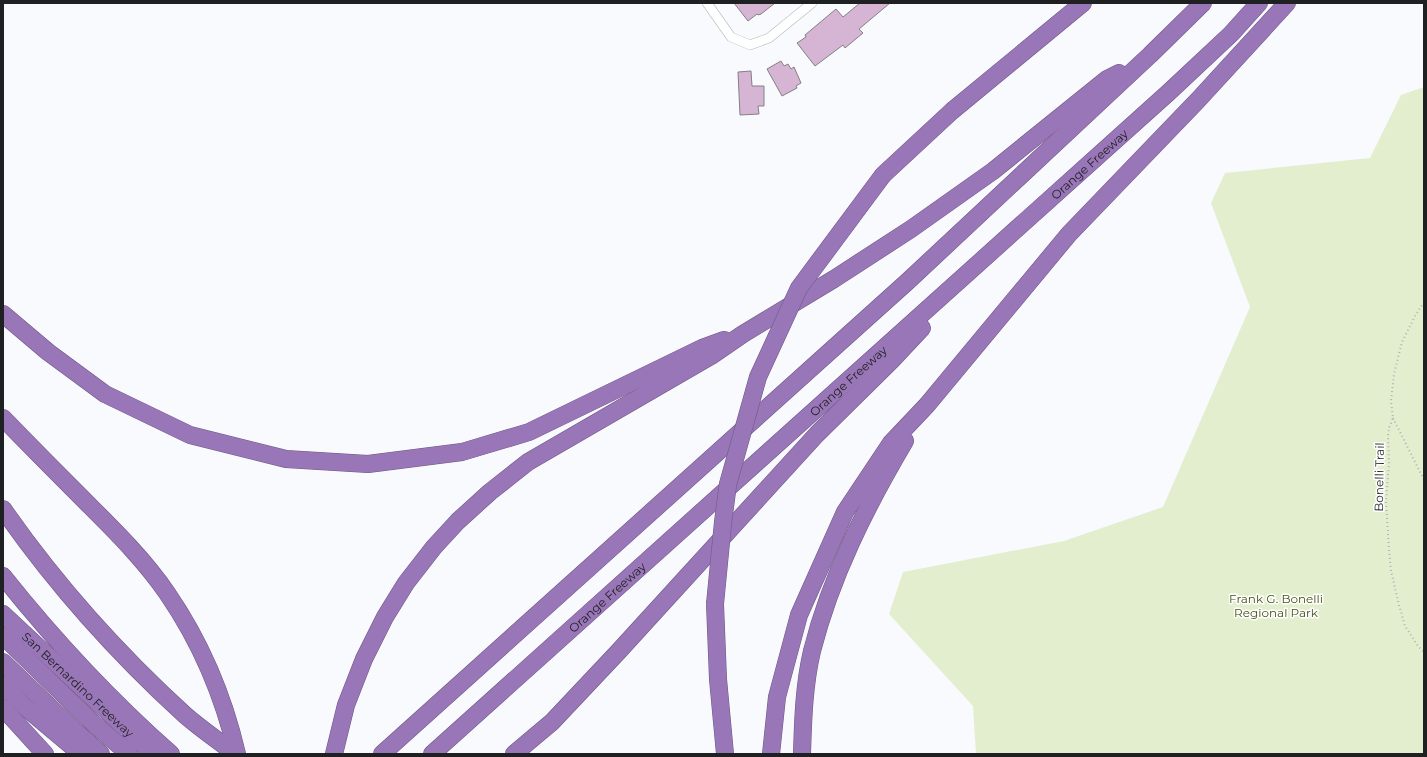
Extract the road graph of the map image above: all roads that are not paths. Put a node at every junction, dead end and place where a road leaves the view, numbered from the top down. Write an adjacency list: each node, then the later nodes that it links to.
1 (707, 3): 2 (street)
2 (812, 3)
3 (1083, 3): 31 (highway, bridge)
4 (1203, 3): 7 (highway)
5 (1259, 3): 8 (highway, Orange Freeway)
6 (1286, 3): 11 (highway)
7 (1150, 55): 10 (highway); 20 (highway)
8 (999, 247): 29 (highway, Orange Freeway); 30 (highway)
9 (3, 314): 10 (highway)
10 (743, 334): 28 (highway)
11 (927, 405): 32 (highway); 33 (highway)
12 (3, 418): 27 (highway)
13 (3, 509): 27 (highway)
14 (3, 576): 26 (highway)
15 (3, 614): 25 (highway, San Bernardino Freeway)
16 (3, 636): 24 (highway)
17 (3, 662): 23 (highway)
18 (3, 684): 22 (highway)
19 (3, 708): 21 (highway)
20 (387, 749)
21 (45, 754)
22 (81, 754)
23 (101, 754)
24 (129, 754)
25 (152, 754)
26 (171, 754)
27 (236, 754)
28 (334, 754)
29 (432, 754)
30 (514, 754)
31 (725, 754)
32 (771, 754)
33 (802, 754)

